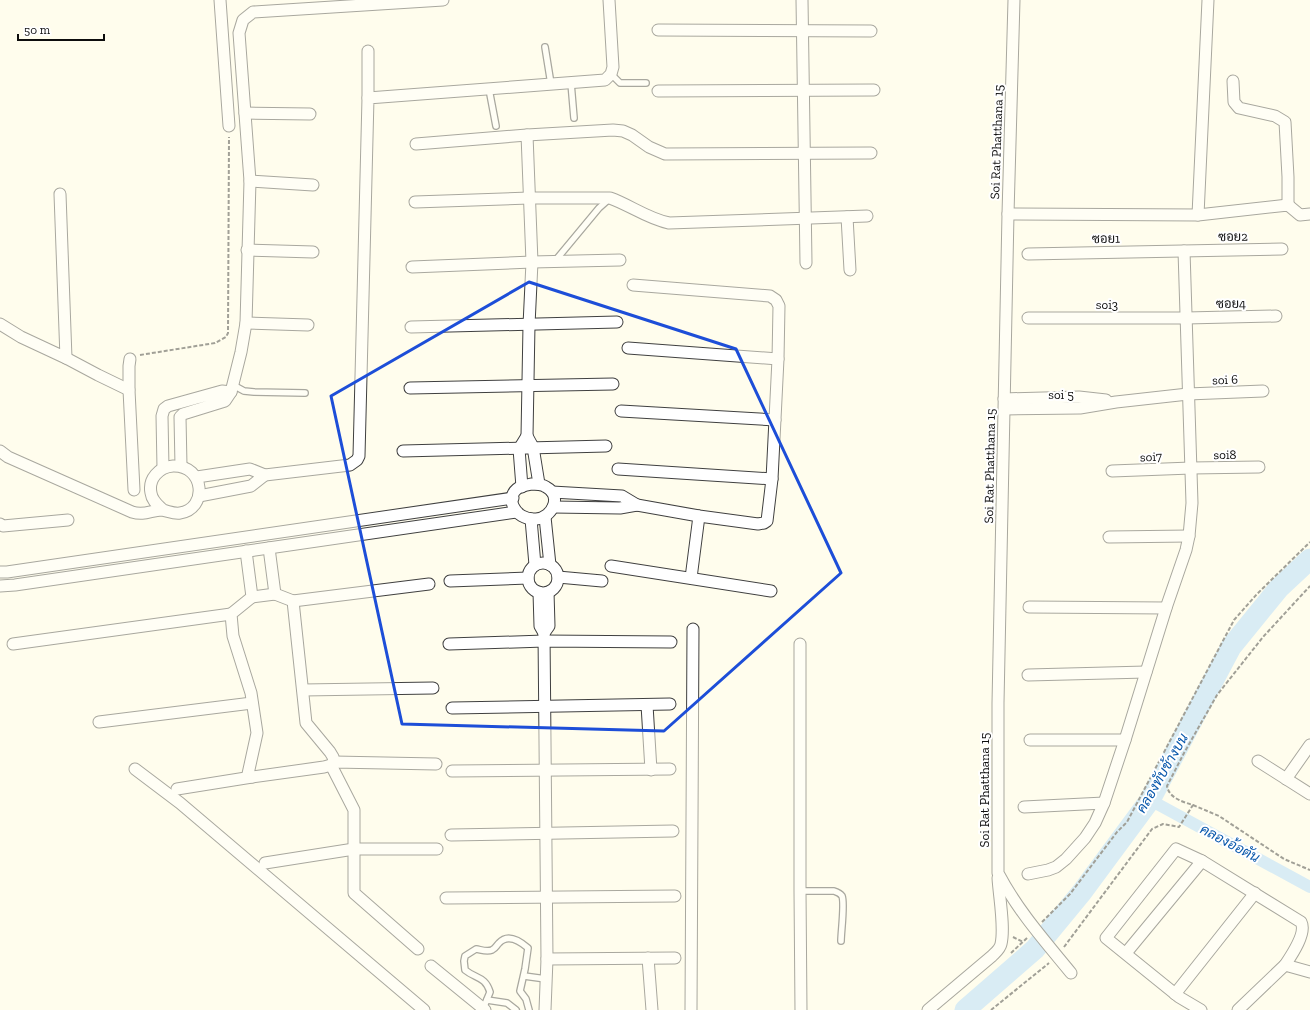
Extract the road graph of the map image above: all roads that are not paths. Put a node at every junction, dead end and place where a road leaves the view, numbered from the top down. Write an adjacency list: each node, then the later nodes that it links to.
1 (220, 0): 26 (street)
2 (443, 0): 7 (street)
3 (609, 0): 13 (street)
4 (802, 0): 9 (street)
5 (1014, 0): 39 (street, Soi Rat Phatthana 15)
6 (1208, 0): 40 (street)
7 (389, 2): 23 (street)
8 (658, 30): 9 (street)
9 (802, 31): 10 (street); 20 (street)
10 (871, 31)
11 (545, 47): 17 (lane)
12 (368, 51): 22 (street)
13 (611, 74): 15 (street); 16 (lane)
14 (1233, 81): 38 (street)
15 (571, 83): 17 (street); 25 (lane)
16 (646, 83)
17 (551, 84): 18 (street)
18 (489, 89): 22 (street); 27 (lane)
19 (658, 90): 20 (street)
20 (803, 90): 21 (street); 30 (street)
21 (874, 90)
22 (368, 98): 93 (street)
23 (245, 112): 24 (street); 32 (street)
24 (310, 114)
25 (574, 118)
26 (229, 126)
27 (496, 126)
28 (527, 135): 29 (street); 30 (street); 35 (street)
29 (416, 144)
30 (805, 153): 31 (street); 44 (street)
31 (871, 153)
32 (250, 181): 33 (street); 46 (street)
33 (313, 185)
34 (60, 194): 67 (street)
35 (529, 198): 36 (street); 37 (street); 52 (street)
36 (610, 198): 44 (street); 51 (lane)
37 (415, 202)
38 (1288, 205): 40 (street); 41 (street)
39 (1008, 214): 40 (street); 78 (street, Soi Rat Phatthana 15)
40 (1198, 214)
41 (1310, 214)
42 (867, 216): 43 (street)
43 (847, 217): 44 (street); 55 (street)
44 (806, 218): 53 (street)
45 (1282, 249): 47 (street, ซอย2)
46 (247, 250): 48 (street); 61 (street)
47 (1184, 251): 49 (street, ซอย1); 59 (street)
48 (313, 252)
49 (1028, 254)
50 (620, 260): 51 (street)
51 (554, 261): 52 (street)
52 (532, 262): 54 (street); 64 (street)
53 (806, 263)
54 (412, 267)
55 (850, 270)
56 (633, 285): 69 (street)
57 (1276, 316): 59 (street, ซอย4)
58 (1028, 318): 59 (street, soi3)
59 (1186, 318): 77 (street)
60 (617, 322): 64 (street)
61 (246, 323): 63 (street); 73 (street)
62 (0, 324): 67 (street)
63 (308, 325)
64 (529, 325): 65 (street); 71 (street)
65 (410, 327)
66 (628, 348): 69 (street)
67 (66, 358): 74 (street)
68 (130, 359): 74 (street)
69 (778, 359): 80 (street)
70 (613, 384): 71 (street)
71 (528, 385): 72 (street); 81 (street)
72 (410, 388)
73 (232, 389): 76 (lane); 87 (street); 89 (street)
74 (129, 390): 98 (street)
75 (1263, 391): 77 (street, soi 6)
76 (305, 393)
77 (1188, 394): 78 (street, soi 5); 90 (street)
78 (1004, 404): 175 (street, Soi Rat Phatthana 15)
79 (621, 411): 80 (street)
80 (775, 420): 95 (street)
81 (527, 436): 83 (street); 84 (street)
82 (606, 446): 83 (street)
83 (534, 447): 84 (street); 96 (street)
84 (519, 449): 86 (street); 97 (street)
85 (0, 451): 104 (street)
86 (403, 451)
87 (181, 466): 89 (street); 94 (street)
88 (1259, 467): 90 (street, soi8)
89 (163, 468): 104 (street)
90 (1191, 468): 92 (street, soi7); 112 (street)
91 (618, 469): 95 (street)
92 (1112, 471)
93 (265, 475): 94 (street); 100 (street)
94 (197, 477): 100 (street)
95 (772, 479): 107 (street)
96 (539, 484): 97 (street); 99 (street)
97 (522, 487): 101 (street)
98 (134, 490)
99 (552, 492): 102 (street); 103 (street)
100 (199, 496): 104 (street)
101 (513, 498): 105 (street); 111 (street)
102 (637, 505): 103 (street); 107 (street)
103 (553, 507): 106 (street)
104 (163, 510)
105 (516, 512): 108 (street); 114 (street)
106 (546, 516): 108 (street); 117 (street)
107 (699, 516): 122 (street)
108 (531, 519): 116 (street)
109 (68, 520): 110 (street)
110 (0, 524)
111 (260, 535): 114 (street); 119 (street)
112 (1189, 536): 113 (street); 133 (street)
113 (1109, 537)
114 (266, 549): 115 (street); 129 (street)
115 (246, 551): 126 (street); 130 (street)
116 (535, 565): 117 (street); 121 (street)
117 (550, 565): 120 (street)
118 (611, 566): 122 (street)
119 (0, 572)
120 (558, 577): 124 (street); 128 (street)
121 (528, 578): 123 (street); 128 (street)
122 (691, 578): 127 (street)
123 (450, 581)
124 (602, 581)
125 (429, 584): 131 (street)
126 (0, 586)
127 (771, 591)
128 (543, 592): 136 (street)
129 (275, 594): 130 (street); 131 (street)
130 (252, 597): 134 (street)
131 (293, 601): 144 (street)
132 (1029, 607): 133 (street)
133 (1166, 608): 141 (street)
134 (231, 614): 138 (street); 145 (street)
135 (693, 629): 201 (street)
136 (544, 637): 137 (street); 139 (street); 148 (street)
137 (671, 642)
138 (13, 644)
139 (450, 644)
140 (800, 644): 177 (street)
141 (1146, 672): 142 (street); 152 (street)
142 (1028, 675)
143 (433, 688): 144 (street)
144 (303, 690): 155 (street)
145 (252, 703): 150 (street); 162 (street)
146 (670, 704): 147 (street)
147 (647, 705): 148 (street); 161 (street)
148 (545, 707): 149 (street); 160 (street)
149 (452, 708)
150 (99, 722)
151 (1030, 740): 152 (street)
152 (1126, 740): 166 (street)
153 (1310, 745): 163 (street)
154 (1258, 761): 163 (street)
155 (333, 764): 156 (street); 162 (street); 171 (street)
156 (436, 764)
157 (135, 769): 196 (street)
158 (670, 769): 161 (street)
159 (452, 770): 160 (street)
160 (545, 770): 161 (street); 169 (street)
161 (651, 770)
162 (252, 777): 164 (street)
163 (1286, 779): 165 (street)
164 (177, 789)
165 (1310, 794)
166 (1104, 803): 167 (street); 176 (street)
167 (1024, 807)
168 (673, 831): 169 (street)
169 (546, 833): 170 (street); 180 (street)
170 (451, 835)
171 (354, 849): 172 (street); 174 (street); 183 (street)
172 (438, 849)
173 (1202, 861): 178 (street); 184 (street); 184 (street)
174 (265, 863)
175 (998, 873): 191 (street, Soi Rat Phatthana 15); 203 (street)
176 (1028, 874)
177 (800, 891): 182 (lane); 202 (street)
178 (1255, 893): 188 (street); 194 (street)
179 (675, 896): 180 (street)
180 (546, 897): 181 (street); 187 (street)
181 (446, 898)
182 (840, 941)
183 (418, 949)
184 (1126, 953): 194 (street)
185 (648, 958): 186 (street); 187 (street); 200 (street)
186 (675, 958)
187 (547, 959): 193 (street)
188 (1285, 965): 190 (street); 205 (street)
189 (431, 966): 195 (street)
190 (1310, 972)
191 (1071, 973)
192 (524, 976): 193 (lane); 195 (lane); 198 (lane)
193 (546, 979): 199 (street)
194 (1175, 994): 204 (street)
195 (485, 1006): 197 (lane)
196 (424, 1010)
197 (516, 1010)
198 (529, 1010)
199 (545, 1010)
200 (652, 1010)
201 (692, 1010)
202 (801, 1010)
203 (928, 1010)
204 (1201, 1010)
205 (1238, 1010)

